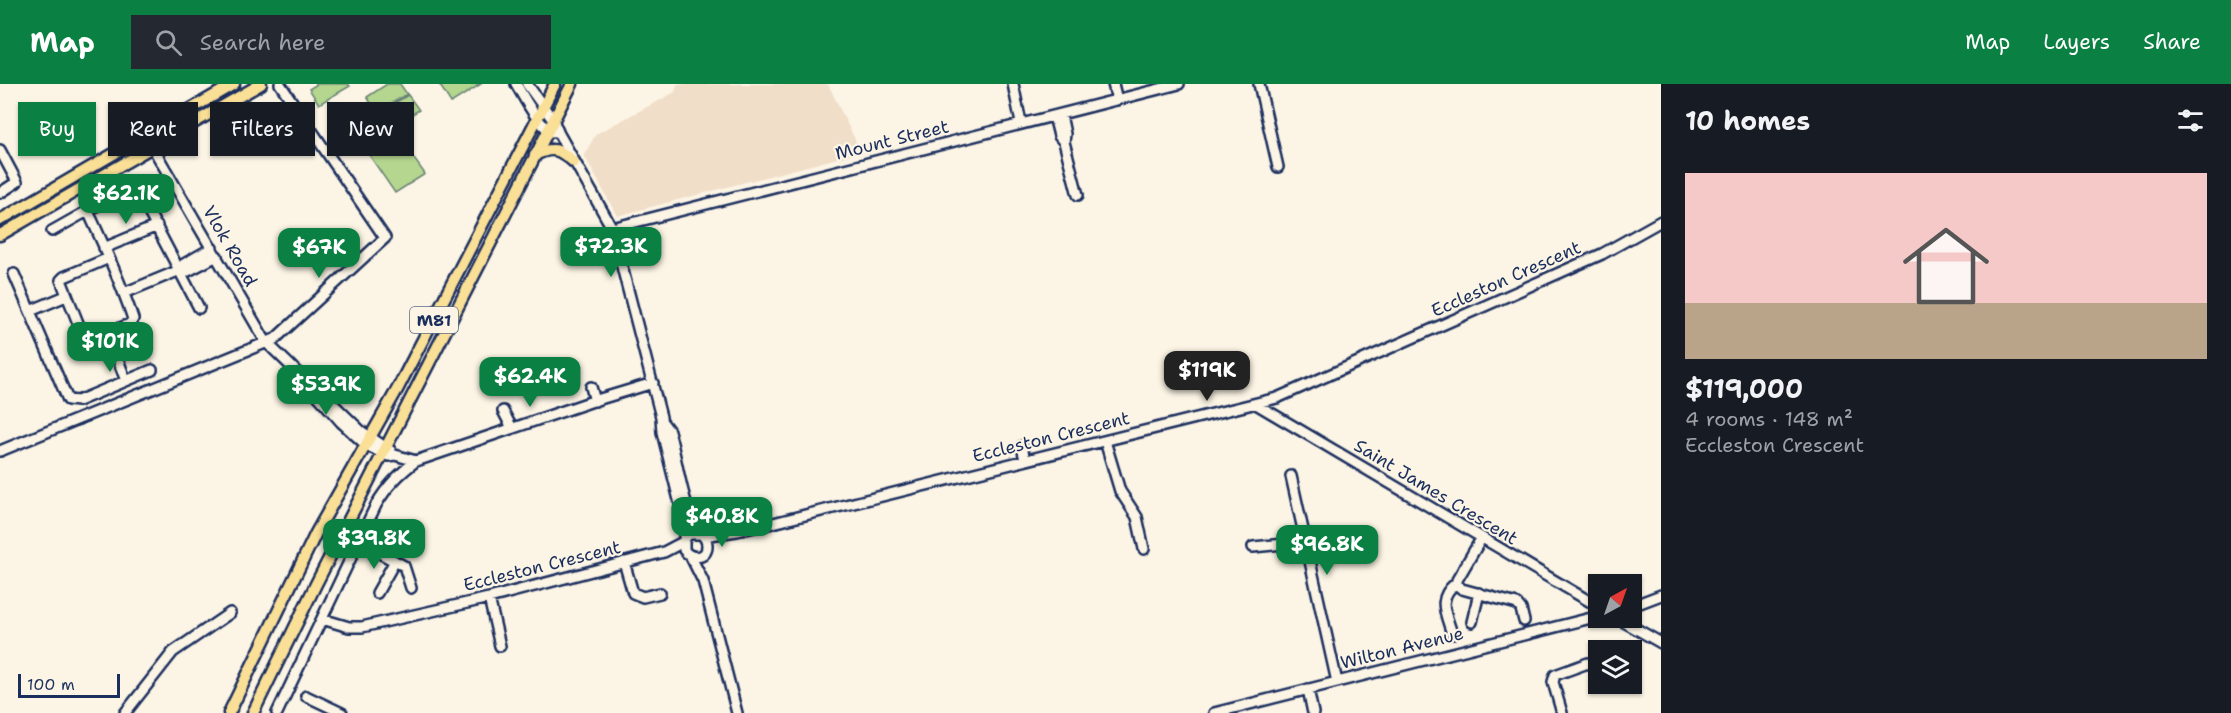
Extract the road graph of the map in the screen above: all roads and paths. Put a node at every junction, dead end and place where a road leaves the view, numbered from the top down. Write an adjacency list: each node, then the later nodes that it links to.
1 (234, 84): 13 (main road)
2 (261, 84): 18 (main road)
3 (280, 84): 49 (street)
4 (516, 84): 16 (street)
5 (527, 84): 14 (street)
6 (555, 84): 14 (main road, M81)
7 (572, 84): 17 (main road, M81)
8 (1013, 84): 19 (street)
9 (1113, 84): 12 (street)
10 (1179, 84): 12 (street, Mount Street)
11 (1260, 84): 27 (street)
12 (1117, 100): 15 (street, Mount Street)
13 (198, 105)
14 (544, 108): 16 (main road, M81); 17 (street)
15 (1057, 116): 19 (street, Mount Street); 30 (street)
16 (538, 118): 20 (street); 60 (main road, M81)
17 (554, 120): 20 (main road, M81)
18 (198, 121)
19 (1021, 123): 36 (street, Mount Street)
20 (553, 132): 22 (main road, M81); 26 (street)
21 (0, 150): 29 (street)
22 (535, 155): 26 (main road); 62 (main road, M81)
23 (111, 156): 33 (main road)
24 (137, 156): 38 (main road)
25 (158, 156): 40 (street, Vlok Road)
26 (574, 162): 36 (street)
27 (1278, 167)
28 (121, 192): 32 (street)
29 (0, 193)
30 (1078, 195)
31 (145, 205): 35 (street)
32 (88, 211): 37 (street); 39 (street)
33 (0, 220)
34 (1661, 221): 55 (street, Eccleston Crescent)
35 (158, 226): 39 (street); 42 (street)
36 (612, 228): 52 (street)
37 (52, 231)
38 (0, 235)
39 (105, 248): 41 (street)
40 (215, 252): 42 (street); 49 (street, Vlok Road)
41 (109, 258): 44 (street); 45 (street)
42 (180, 270): 44 (street); 46 (street)
43 (14, 274): 47 (street)
44 (124, 293): 48 (street)
45 (66, 296): 47 (street); 48 (street)
46 (199, 308)
47 (30, 311): 51 (street)
48 (108, 333): 51 (street)
49 (266, 342): 60 (street, Vlok Road); 63 (street)
50 (152, 370): 51 (street)
51 (126, 381)
52 (653, 383): 54 (street); 57 (street)
53 (591, 387): 54 (street)
54 (595, 401): 58 (street)
55 (1256, 404): 59 (street, Eccleston Crescent); 69 (street, Saint James Crescent)
56 (503, 411): 58 (street)
57 (663, 423): 68 (street); 70 (street)
58 (512, 428): 64 (street)
59 (1105, 441): 65 (street, Eccleston Crescent); 75 (street)
60 (368, 442): 62 (street, Vlok Road); 104 (main road, M81)
61 (1022, 446): 65 (street)
62 (384, 450): 64 (street); 105 (main road, M81)
63 (0, 451)
64 (417, 460): 71 (street)
65 (1025, 460): 67 (street, Eccleston Crescent)
66 (1291, 476): 72 (street)
67 (737, 531): 68 (street, Eccleston Crescent); 74 (street, Eccleston Crescent)
68 (702, 535): 70 (street); 74 (street)
69 (1481, 539): 81 (street); 88 (street, Saint James Crescent)
70 (683, 541): 76 (street, Eccleston Crescent); 77 (street)
71 (359, 542): 78 (street); 91 (street)
72 (1306, 542): 73 (street); 100 (street)
73 (1253, 547)
74 (707, 549): 77 (street); 80 (street)
75 (1143, 549)
76 (664, 552): 77 (street, Eccleston Crescent); 79 (street, Eccleston Crescent)
77 (688, 555): 80 (street)
78 (394, 561): 82 (street); 84 (street)
79 (624, 562): 83 (street); 87 (street, Eccleston Crescent)
80 (703, 581): 108 (street)
81 (1456, 583): 85 (street); 96 (street)
82 (411, 588)
83 (660, 592)
84 (377, 593)
85 (1479, 593): 93 (street); 94 (street)
86 (1661, 595): 89 (street)
87 (489, 598): 91 (street, Eccleston Crescent); 98 (street)
88 (1588, 601)
89 (1642, 602)
90 (230, 613): 103 (street)
91 (322, 619): 106 (street)
92 (1588, 619): 100 (street, Wilton Avenue)
93 (1524, 621)
94 (1472, 622)
95 (1635, 628): 97 (street)
96 (1452, 634)
97 (1661, 643)
98 (500, 646)
99 (1588, 663): 111 (street)
100 (1337, 682): 101 (street, Wilton Avenue)
101 (1308, 689): 109 (street, Wilton Avenue); 110 (street)
102 (306, 696): 107 (street)
103 (125, 713)
104 (229, 713)
105 (253, 713)
106 (277, 713)
107 (342, 713)
108 (736, 713)
109 (1214, 713)
110 (1313, 713)
111 (1562, 713)

